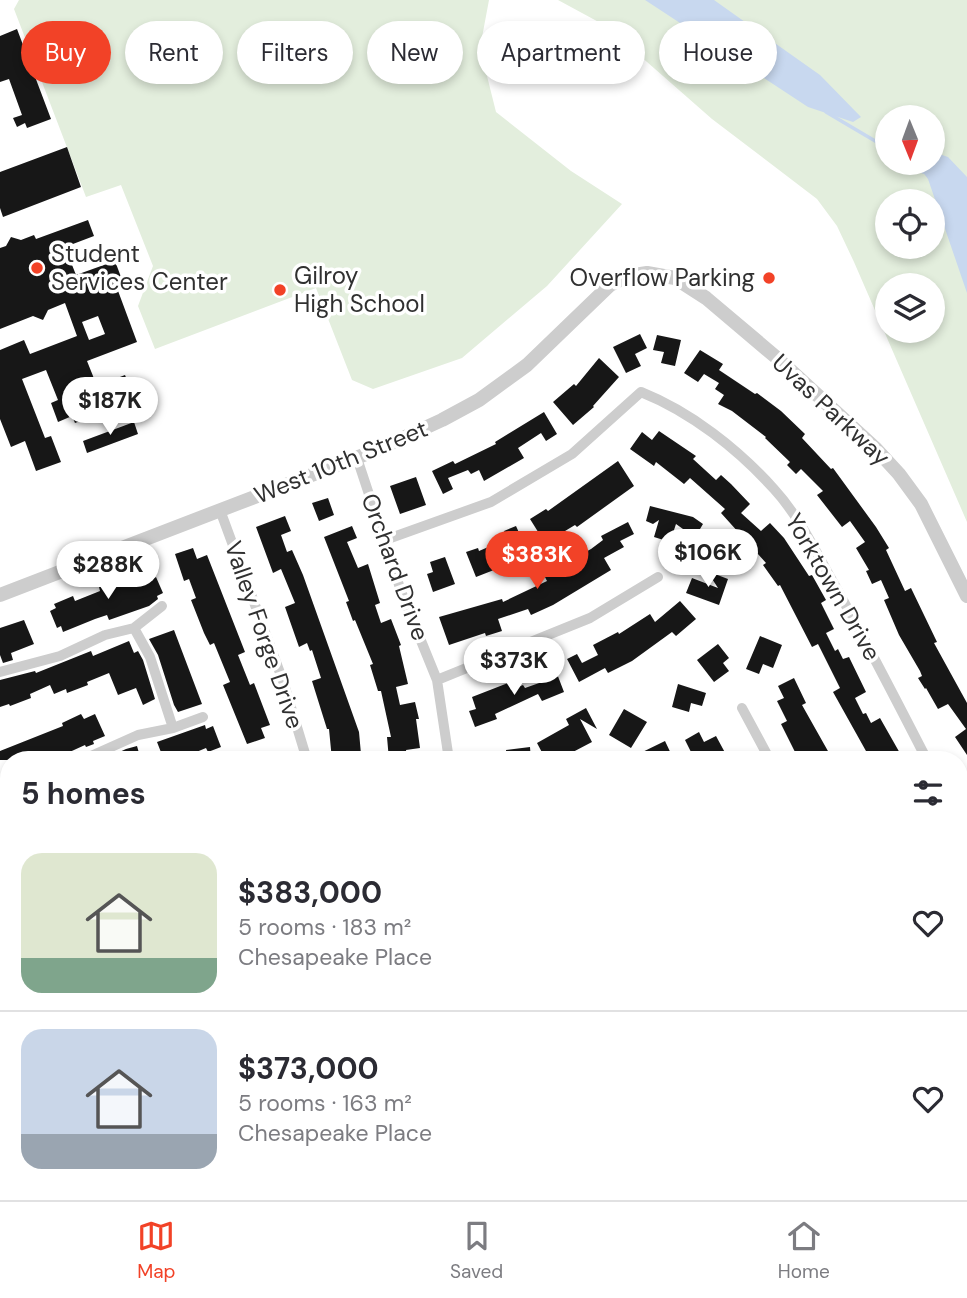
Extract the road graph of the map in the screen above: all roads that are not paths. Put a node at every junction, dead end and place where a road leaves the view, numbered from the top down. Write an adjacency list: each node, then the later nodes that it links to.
1 (647, 273): 2 (street, West 10th Street); 7 (street, Uvas Parkway)
2 (357, 458): 3 (street, West 10th Street); 4 (street, Orchard Drive)
3 (220, 510): 6 (street, West 10th Street); 16 (street, Valley Forge Drive)
4 (385, 540): 11 (street, Orchard Drive); 19 (street, Yorktown Drive)
5 (658, 577): 11 (street)
6 (0, 595)
7 (967, 596)
8 (162, 606): 9 (street)
9 (134, 628): 10 (street); 14 (street)
10 (0, 672)
11 (437, 680): 17 (street, Orchard Drive)
12 (742, 708): 18 (street)
13 (203, 717): 14 (street)
14 (173, 728): 15 (street)
15 (102, 751)
16 (304, 751)
17 (448, 751)
18 (765, 751)
19 (922, 751)

